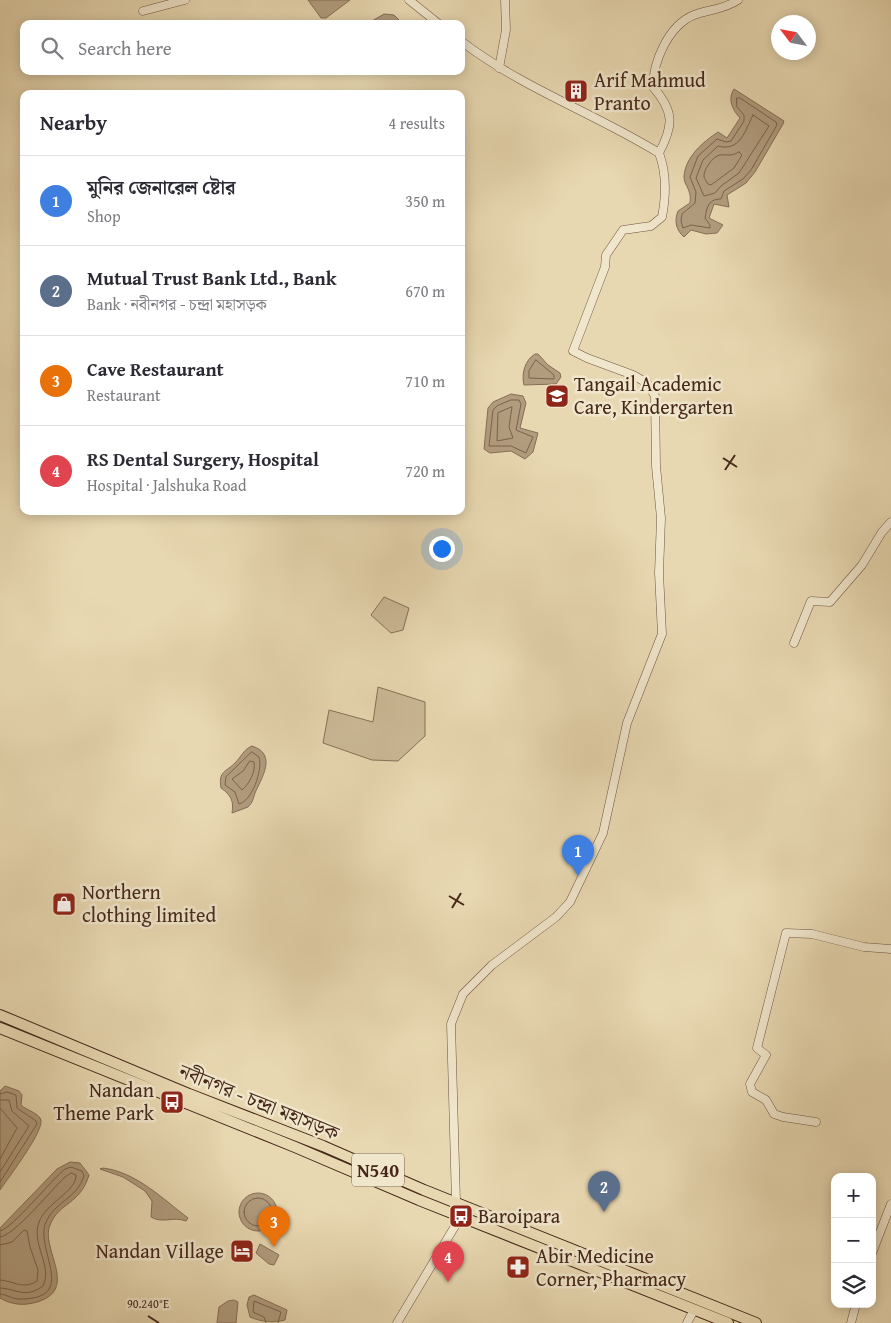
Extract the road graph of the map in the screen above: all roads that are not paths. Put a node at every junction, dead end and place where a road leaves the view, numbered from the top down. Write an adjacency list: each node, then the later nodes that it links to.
1 (185, 0): 5 (street)
2 (409, 0): 6 (street)
3 (505, 0): 8 (street)
4 (738, 0): 9 (street)
5 (143, 11)
6 (434, 20)
7 (465, 44): 8 (street)
8 (500, 68): 9 (street)
9 (659, 153): 18 (street)
10 (891, 522): 11 (street)
11 (794, 643)
12 (891, 949): 17 (street)
13 (0, 1015): 15 (highway, নবীনগর - চন্দ্রা মহাসড়ক / N540)
14 (0, 1028): 16 (highway, নবীনগর - চন্দ্রা মহাসড়ক / N540)
15 (164, 1083): 16 (highway); 18 (highway, নবীনগর - চন্দ্রা মহাসড়ক / N540)
16 (159, 1094): 20 (highway, নবীনগর - চন্দ্রা মহাসড়ক / N540)
17 (816, 1122)
18 (456, 1202): 27 (highway, নবীনগর - চন্দ্রা মহাসড়ক / N540)
19 (891, 1204): 21 (street)
20 (462, 1216): 23 (highway, নবীনগর - চন্দ্রা মহাসড়ক / N540); 24 (street)
21 (876, 1243)
22 (855, 1308): 28 (street)
23 (694, 1310): 25 (street); 26 (highway, নবীনগর - চন্দ্রা মহাসড়ক / N540)
24 (396, 1323)
25 (687, 1323)
26 (728, 1323)
27 (756, 1323)
28 (851, 1323)

